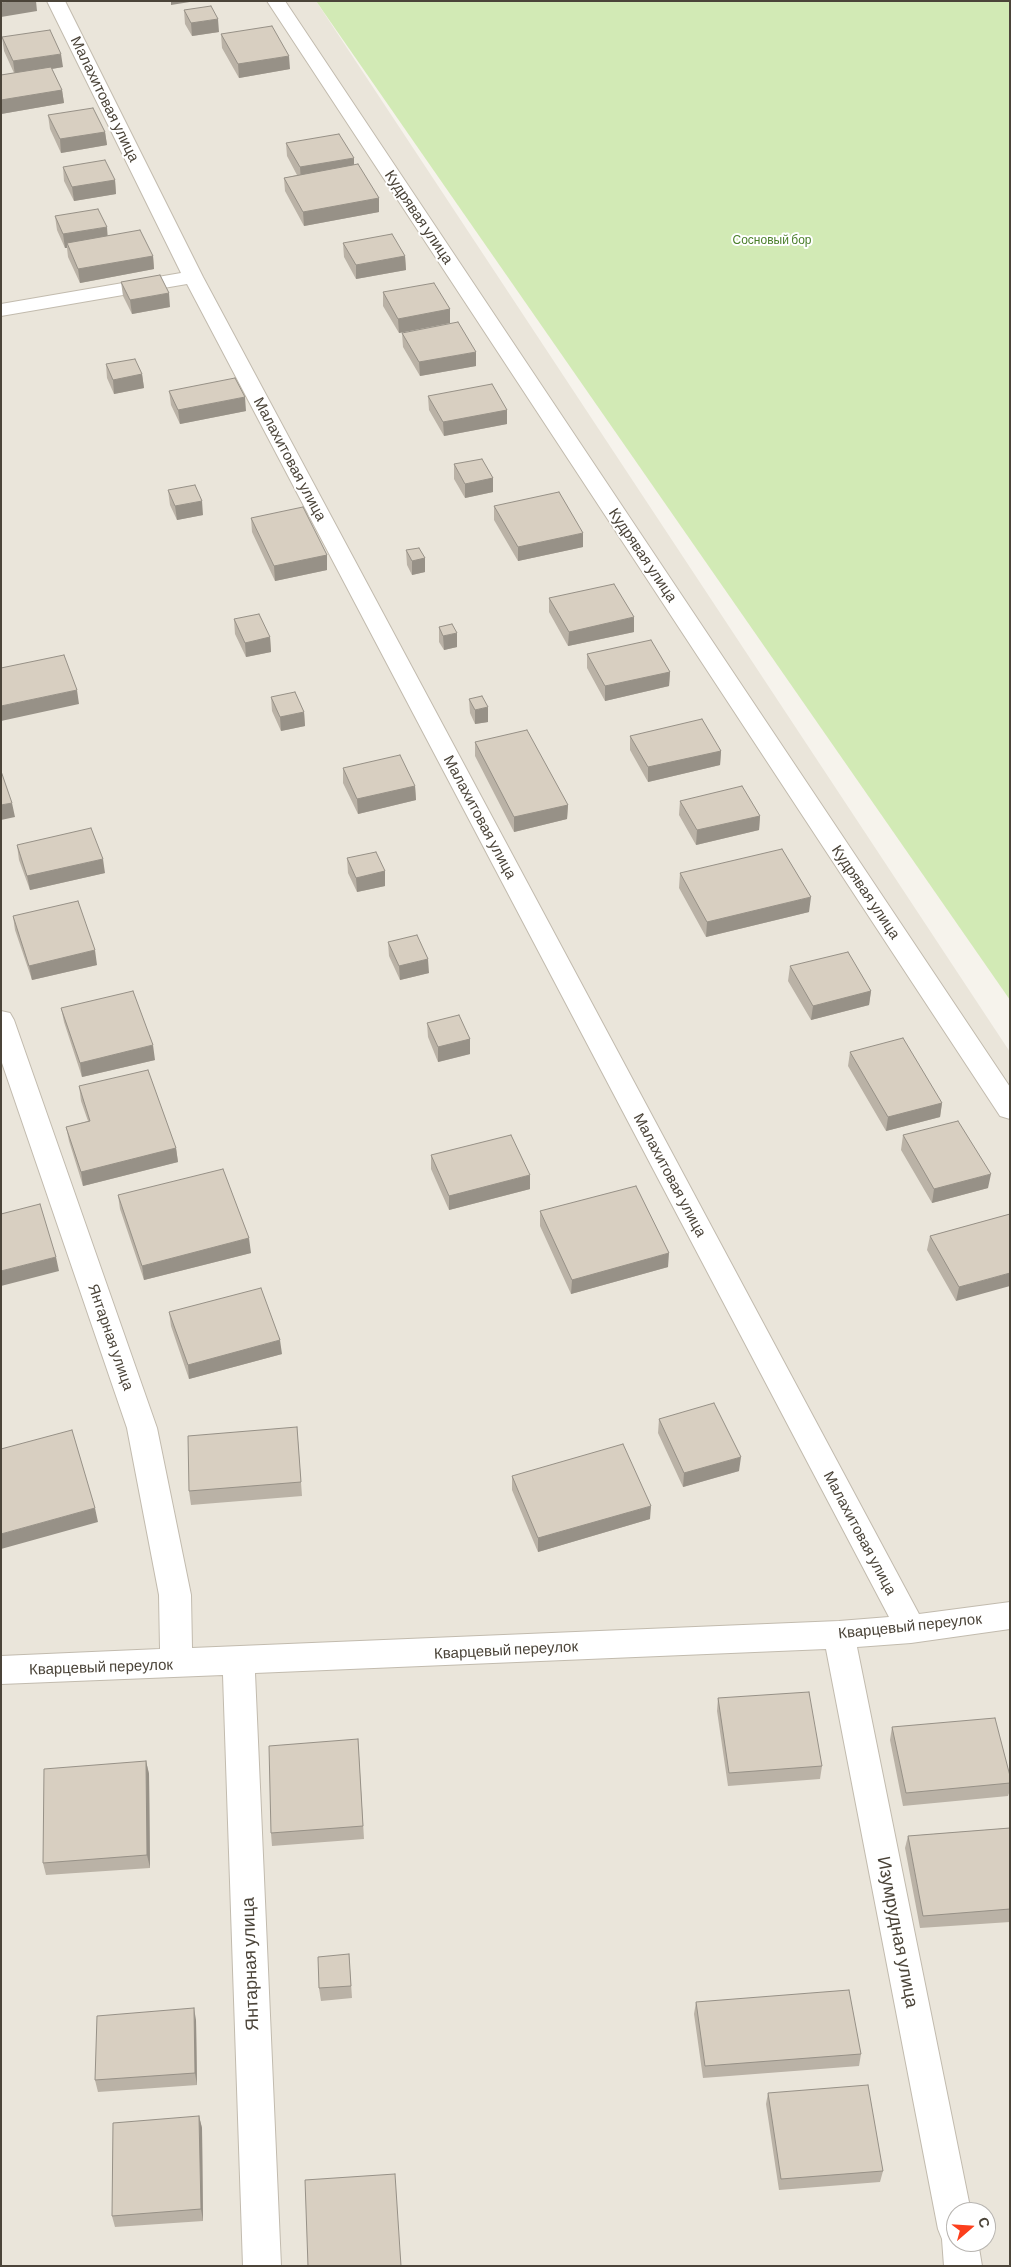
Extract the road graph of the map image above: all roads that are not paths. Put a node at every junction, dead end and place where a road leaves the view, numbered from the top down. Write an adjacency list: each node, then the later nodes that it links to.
1 (56, 1): 3 (street, Малахитовая улица)
2 (276, 1): 6 (street, Кудрявая улица)
3 (193, 277): 4 (street); 8 (street, Малахитовая улица)
4 (1, 310)
5 (1, 1020): 11 (street, Янтарная улица)
6 (1010, 1108)
7 (1010, 1615): 8 (street, Кварцевый переулок)
8 (911, 1629): 9 (street, Кварцевый переулок)
9 (839, 1635): 10 (street, Кварцевый переулок); 13 (street, Изумрудная улица)
10 (239, 1662): 11 (street, Кварцевый переулок); 15 (street, Янтарная улица)
11 (176, 1664): 12 (street, Кварцевый переулок)
12 (1, 1670)
13 (951, 2202)
14 (960, 2252): 16 (street)
15 (262, 2266)
16 (963, 2266)

